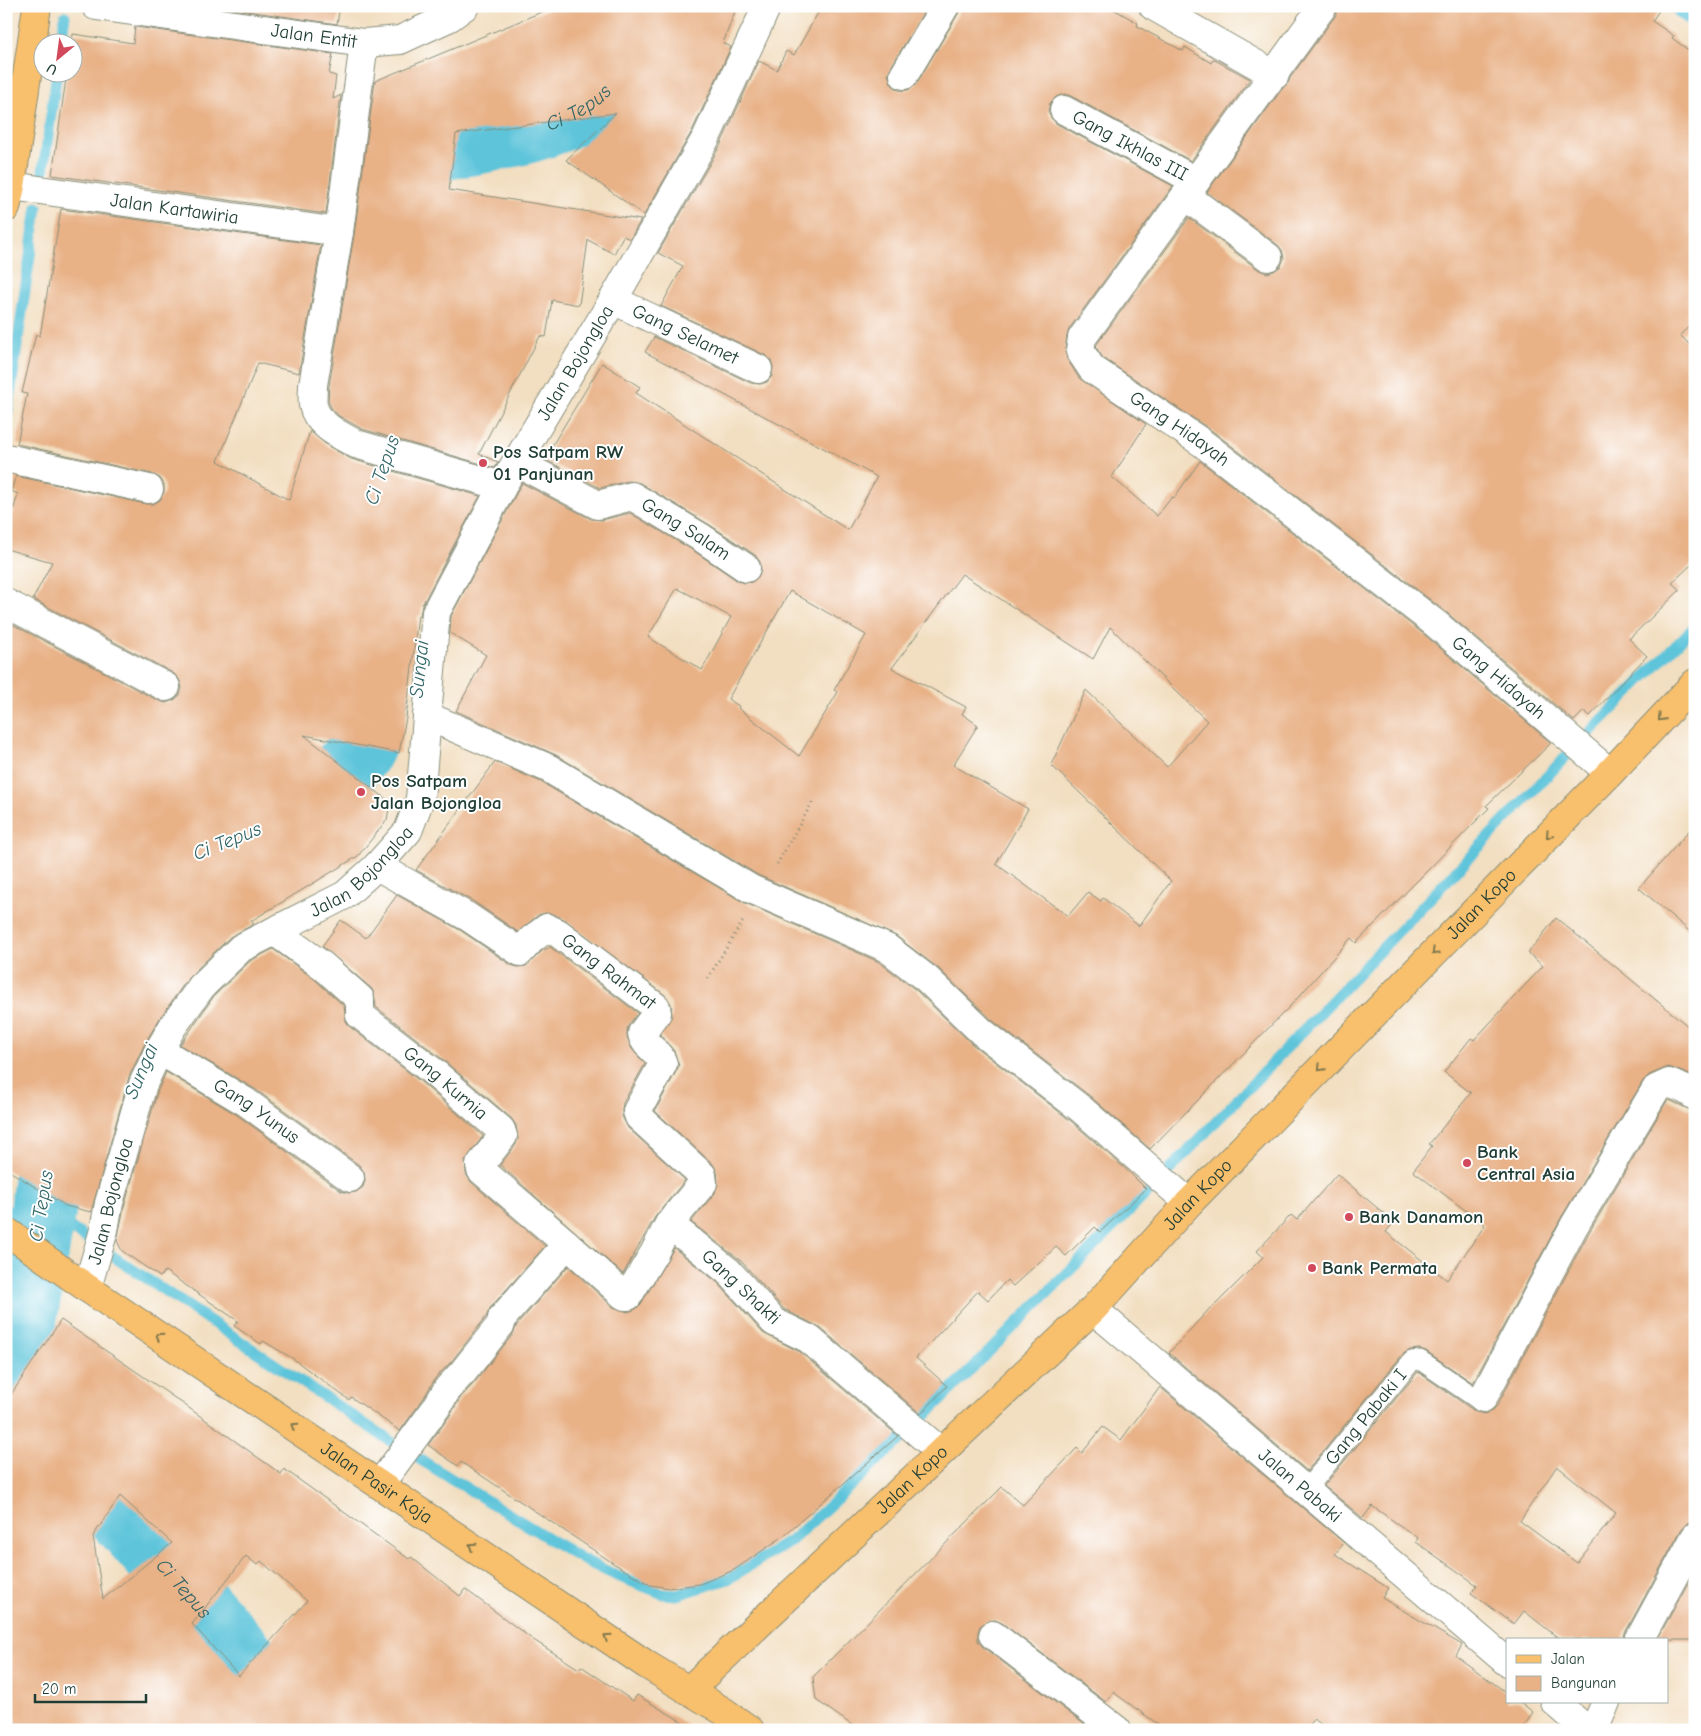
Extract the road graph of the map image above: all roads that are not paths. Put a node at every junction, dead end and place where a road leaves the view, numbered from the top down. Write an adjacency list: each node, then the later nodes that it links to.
1 (37, 6): 13 (main road)
2 (96, 6): 8 (street, Jalan Entit)
3 (465, 6): 8 (street, Jalan Entit)
4 (767, 6): 16 (street, Jalan Bojongloa)
5 (945, 6): 9 (street)
6 (1153, 6): 10 (street)
7 (1323, 6): 10 (street, Gang Hidayah)
8 (364, 43): 14 (street, Gang Salam)
9 (904, 75)
10 (1275, 75): 12 (street, Gang Hidayah)
11 (1064, 110): 12 (street, Gang Ikhlas III)
12 (1191, 188): 15 (street, Gang Ikhlas III); 26 (street, Gang Hidayah)
13 (9, 197): 14 (street, Jalan Kartawiria)
14 (339, 232): 19 (street, Gang Salam)
15 (1268, 257)
16 (613, 300): 17 (street, Gang Selamet); 19 (street, Jalan Bojongloa)
17 (758, 369)
18 (6, 458): 20 (street)
19 (508, 477): 21 (street, Gang Salam); 25 (street, Jalan Bojongloa)
20 (149, 489)
21 (746, 568)
22 (6, 603): 24 (street)
23 (1695, 683): 26 (main road, Jalan Kopo, one-way to 26)
24 (166, 687)
25 (427, 716): 27 (street, Jalan Bojongloa); 32 (street)
26 (1610, 773): 32 (main road, Jalan Kopo, one-way to 32)
27 (386, 871): 28 (street, Jalan Bojongloa); 33 (street, Gang Rahmat)
28 (274, 931): 29 (street, Jalan Bojongloa); 35 (street, Gang Kurnia)
29 (166, 1053): 31 (street, Gang Yunus); 36 (street, Jalan Bojongloa)
30 (1695, 1096): 38 (street)
31 (350, 1178)
32 (1189, 1202): 37 (main road, Jalan Kopo)
33 (669, 1224): 35 (street); 39 (street, Gang Shakti)
34 (6, 1231): 36 (main road, Jalan Pasir Koja)
35 (567, 1244): 40 (street)
36 (87, 1288): 40 (main road, Jalan Pasir Koja, one-way to 36)
37 (1093, 1309): 39 (main road, Jalan Kopo); 41 (street, Jalan Pabaki)
38 (1483, 1398): 41 (lane, Gang Pabaki I)
39 (941, 1452): 46 (main road, Jalan Kopo)
40 (380, 1484): 46 (main road, Jalan Pasir Koja, one-way to 40)
41 (1305, 1491): 45 (street, Jalan Pabaki)
42 (1695, 1537): 44 (street)
43 (993, 1634): 49 (street)
44 (1640, 1638)
45 (1506, 1661)
46 (688, 1691): 50 (main road, Jalan Pasir Koja)
47 (1557, 1704): 51 (street)
48 (1605, 1704): 52 (street)
49 (1107, 1728)
50 (750, 1730)
51 (1587, 1730)
52 (1594, 1730)

